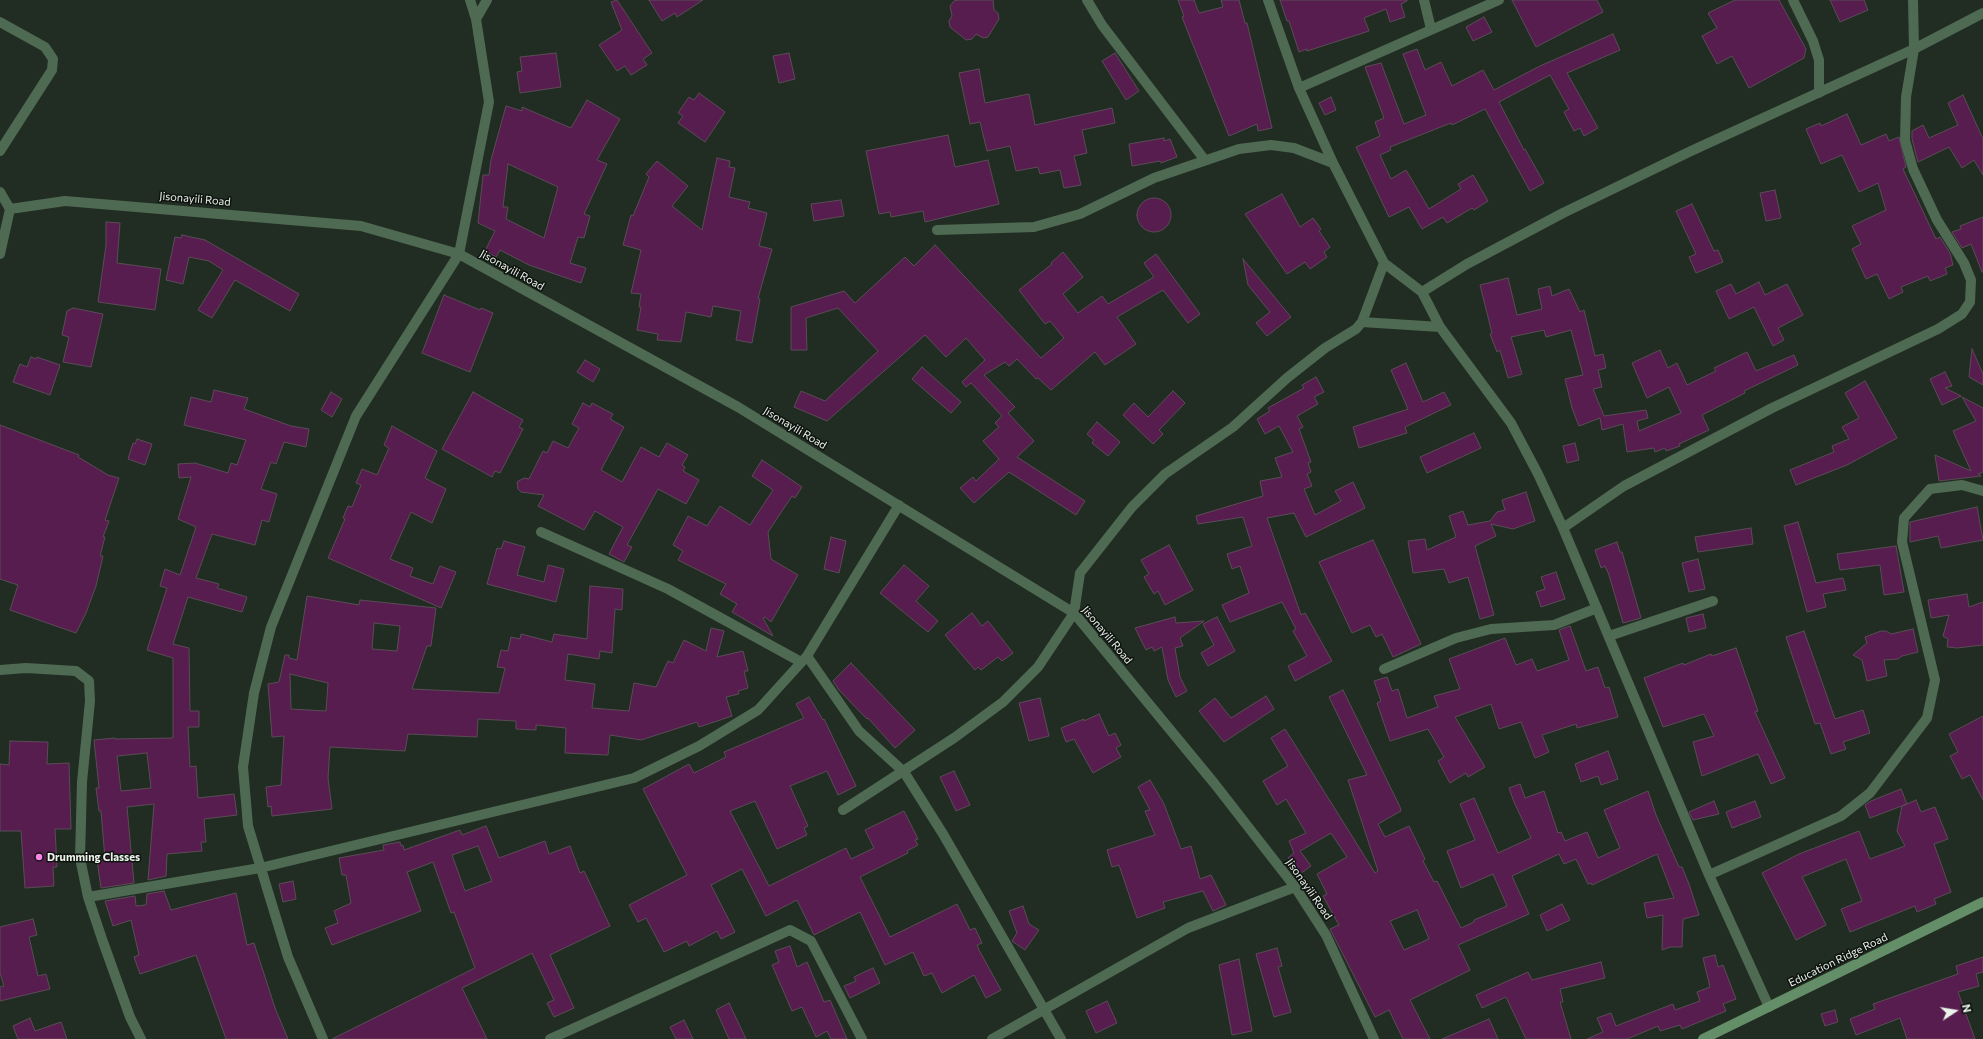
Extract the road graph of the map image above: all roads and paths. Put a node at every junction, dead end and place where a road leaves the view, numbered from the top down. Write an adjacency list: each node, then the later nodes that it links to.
1 (470, 0): 10 (street)
2 (487, 0): 10 (street)
3 (1087, 0): 17 (street)
4 (1268, 0): 14 (street)
5 (1424, 0): 12 (street)
6 (1499, 0): 12 (street)
7 (1793, 0): 15 (street)
8 (1913, 0): 13 (street)
9 (1983, 13): 13 (street)
10 (476, 19): 23 (street)
11 (0, 22): 16 (street)
12 (1431, 29): 14 (street)
13 (1914, 49): 15 (street); 30 (street)
14 (1299, 88): 18 (street)
15 (1819, 93): 25 (street)
16 (0, 151)
17 (1204, 160): 18 (street); 21 (street)
18 (1333, 163): 24 (street)
19 (0, 192): 20 (street)
20 (10, 209): 22 (street); 23 (street, Jisonayili Road)
21 (937, 230)
22 (0, 254)
23 (459, 254): 29 (street, Jisonayili Road); 41 (street)
24 (1384, 264): 25 (street); 26 (street)
25 (1422, 292): 27 (street)
26 (1362, 322): 27 (street); 34 (street)
27 (1440, 327): 30 (street)
28 (1983, 491): 42 (street)
29 (899, 505): 34 (street, Jisonayili Road); 36 (street)
30 (1563, 528): 33 (street)
31 (541, 532): 36 (street)
32 (1713, 600): 35 (street)
33 (1597, 608): 35 (street); 37 (street)
34 (1074, 613): 39 (street); 43 (street, Jisonayili Road)
35 (1609, 636): 42 (street)
36 (804, 659): 39 (street); 41 (street)
37 (1384, 669)
38 (0, 670): 44 (street)
39 (904, 772): 40 (street); 47 (street)
40 (843, 810)
41 (260, 868): 44 (street); 49 (street)
42 (1709, 875): 46 (street)
43 (1295, 887): 47 (street); 54 (street, Jisonayili Road)
44 (88, 897): 48 (street)
45 (1983, 902): 46 (main road, Education Ridge Road)
46 (1769, 1007): 55 (main road, Education Ridge Road)
47 (1045, 1010): 52 (street); 53 (street)
48 (141, 1039)
49 (323, 1039)
50 (550, 1039): 51 (street)
51 (862, 1039)
52 (992, 1039)
53 (1061, 1039)
54 (1374, 1039)
55 (1703, 1039)

